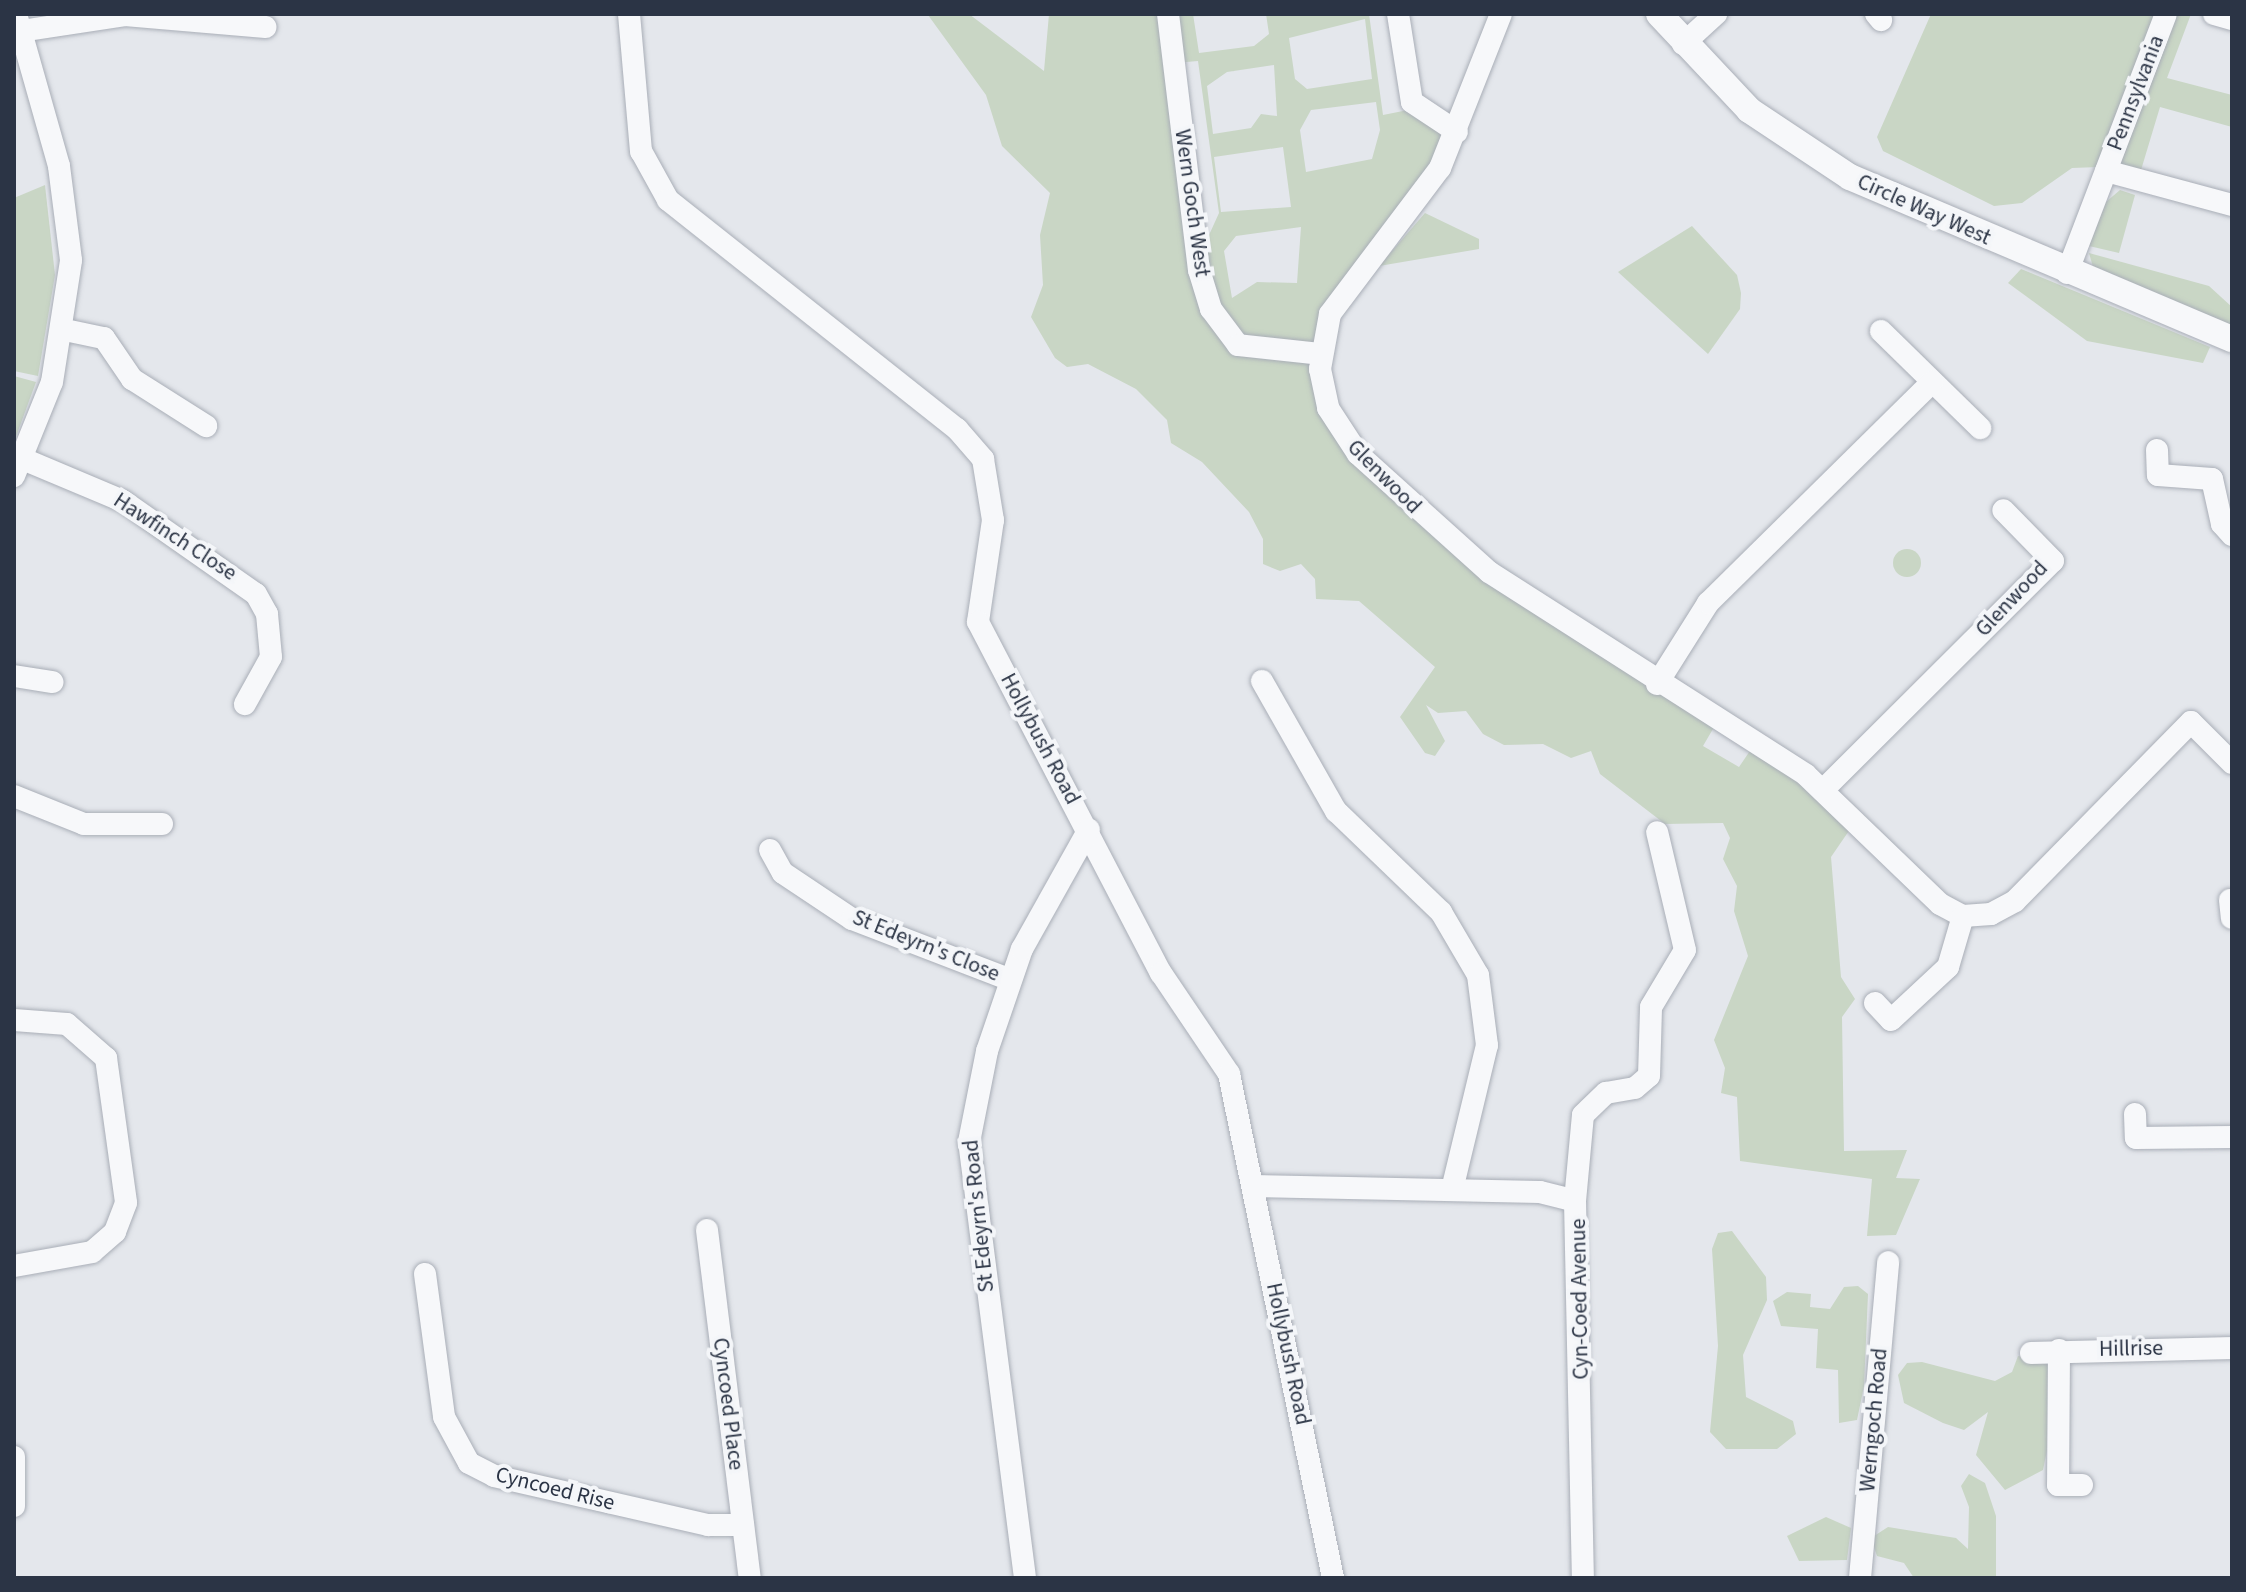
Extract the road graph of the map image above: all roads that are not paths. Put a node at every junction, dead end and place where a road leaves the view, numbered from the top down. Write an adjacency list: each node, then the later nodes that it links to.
1 (629, 14): 37 (street, Hollybush Road)
2 (1168, 14): 20 (street, Wern Goch West)
3 (1398, 14): 13 (street)
4 (1501, 14): 13 (street, Glenwood)
5 (1659, 14): 12 (street, Circle Way West)
6 (1716, 14): 12 (street)
7 (2166, 14): 14 (street, Pennsylvania)
8 (2214, 14): 9 (street)
9 (2232, 19)
10 (19, 22): 11 (street); 17 (street)
11 (265, 27)
12 (1683, 44): 16 (street, Circle Way West)
13 (1457, 132): 20 (street, Glenwood)
14 (2106, 171): 15 (street, Pennsylvania); 16 (street, Pennsylvania)
15 (2232, 205)
16 (2067, 273): 19 (street, Circle Way West)
17 (65, 330): 22 (street); 25 (street)
18 (1881, 331): 21 (street)
19 (2232, 339)
20 (1321, 354): 31 (street, Glenwood)
21 (1932, 382): 23 (street); 31 (street)
22 (206, 426)
23 (1980, 428)
24 (2157, 450): 27 (street)
25 (19, 468): 32 (street, Hawfinch Close)
26 (2003, 510): 34 (street, Glenwood)
27 (2232, 535)
28 (14, 676): 30 (street)
29 (1262, 681): 47 (street)
30 (53, 682)
31 (1657, 684): 34 (street, Glenwood)
32 (245, 704)
33 (2232, 763): 40 (street)
34 (1824, 789): 40 (street, Glenwood)
35 (14, 796): 36 (street)
36 (162, 824)
37 (1089, 829): 41 (street, St Edeyrn's Road); 46 (street, Hollybush Road)
38 (1657, 832): 48 (street)
39 (770, 850): 41 (street, St Edeyrn's Close)
40 (1963, 916): 42 (street)
41 (1011, 980): 61 (street, St Edeyrn's Road)
42 (1875, 1003)
43 (14, 1020): 51 (street)
44 (2135, 1114): 45 (street)
45 (2232, 1137)
46 (1253, 1186): 47 (street, Cyn-Coed Avenue); 62 (street, Hollybush Road)
47 (1452, 1190): 48 (street, Cyn-Coed Avenue)
48 (1575, 1201): 63 (street, Cyn-Coed Avenue)
49 (707, 1230): 59 (street, Cyncoed Place)
50 (1888, 1262): 64 (street, Werngoch Road)
51 (14, 1266)
52 (425, 1274): 59 (street, Cyncoed Rise)
53 (2232, 1348): 54 (street, Hillrise)
54 (2059, 1350): 55 (street, Hillrise); 57 (street)
55 (2031, 1353)
56 (14, 1457): 58 (street)
57 (2082, 1485)
58 (14, 1506)
59 (743, 1525): 60 (street, Cyncoed Place)
60 (750, 1578)
61 (1025, 1578)
62 (1333, 1578)
63 (1583, 1578)
64 (1860, 1578)

